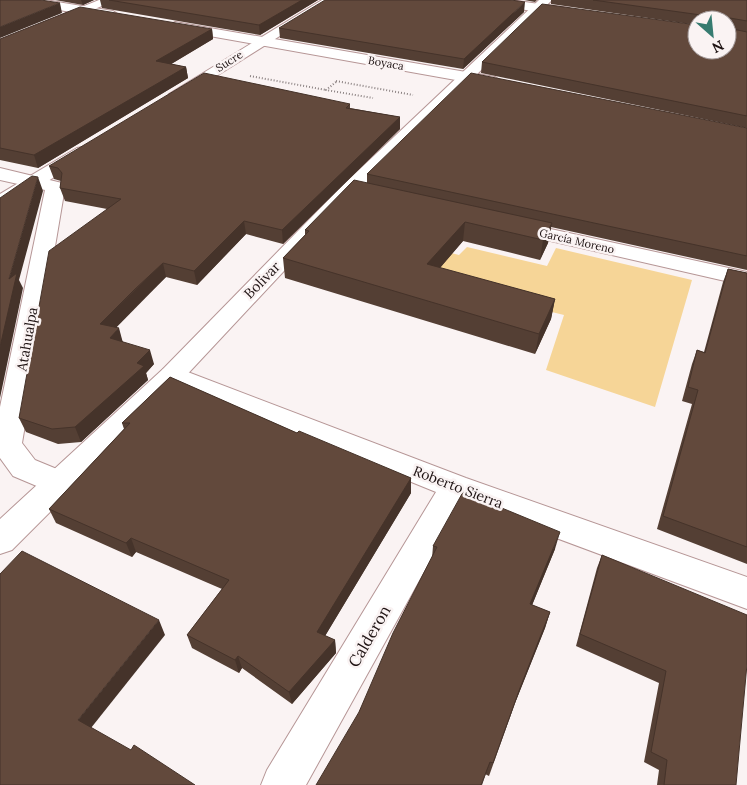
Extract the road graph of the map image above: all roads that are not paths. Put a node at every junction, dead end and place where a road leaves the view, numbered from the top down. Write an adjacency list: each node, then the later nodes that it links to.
1 (23, 0): 6 (street)
2 (110, 0): 6 (street)
3 (332, 0): 10 (street, Sucre)
4 (484, 0): 5 (street)
5 (543, 4): 7 (street); 12 (street, Bolivar)
6 (86, 10): 8 (street); 11 (street)
7 (586, 14)
8 (125, 17)
9 (164, 24): 10 (street, Boyaca)
10 (261, 41): 12 (street, Boyaca); 14 (street, Sucre)
11 (0, 45)
12 (468, 77): 13 (street, Boyaca); 21 (street, Bolivar)
13 (506, 85)
14 (161, 104)
15 (94, 145): 17 (street)
16 (0, 174): 17 (street)
17 (35, 182): 18 (street); 22 (street, Atahualpa)
18 (0, 202)
19 (495, 222): 20 (street, García Moreno)
20 (747, 280)
21 (172, 375): 22 (street, Bolivar); 23 (street, Roberto Sierra)
22 (58, 483): 24 (street, Bolivar)
23 (455, 487): 25 (street, Roberto Sierra); 26 (street, Calderon)
24 (0, 540)
25 (747, 593)
26 (282, 785)

